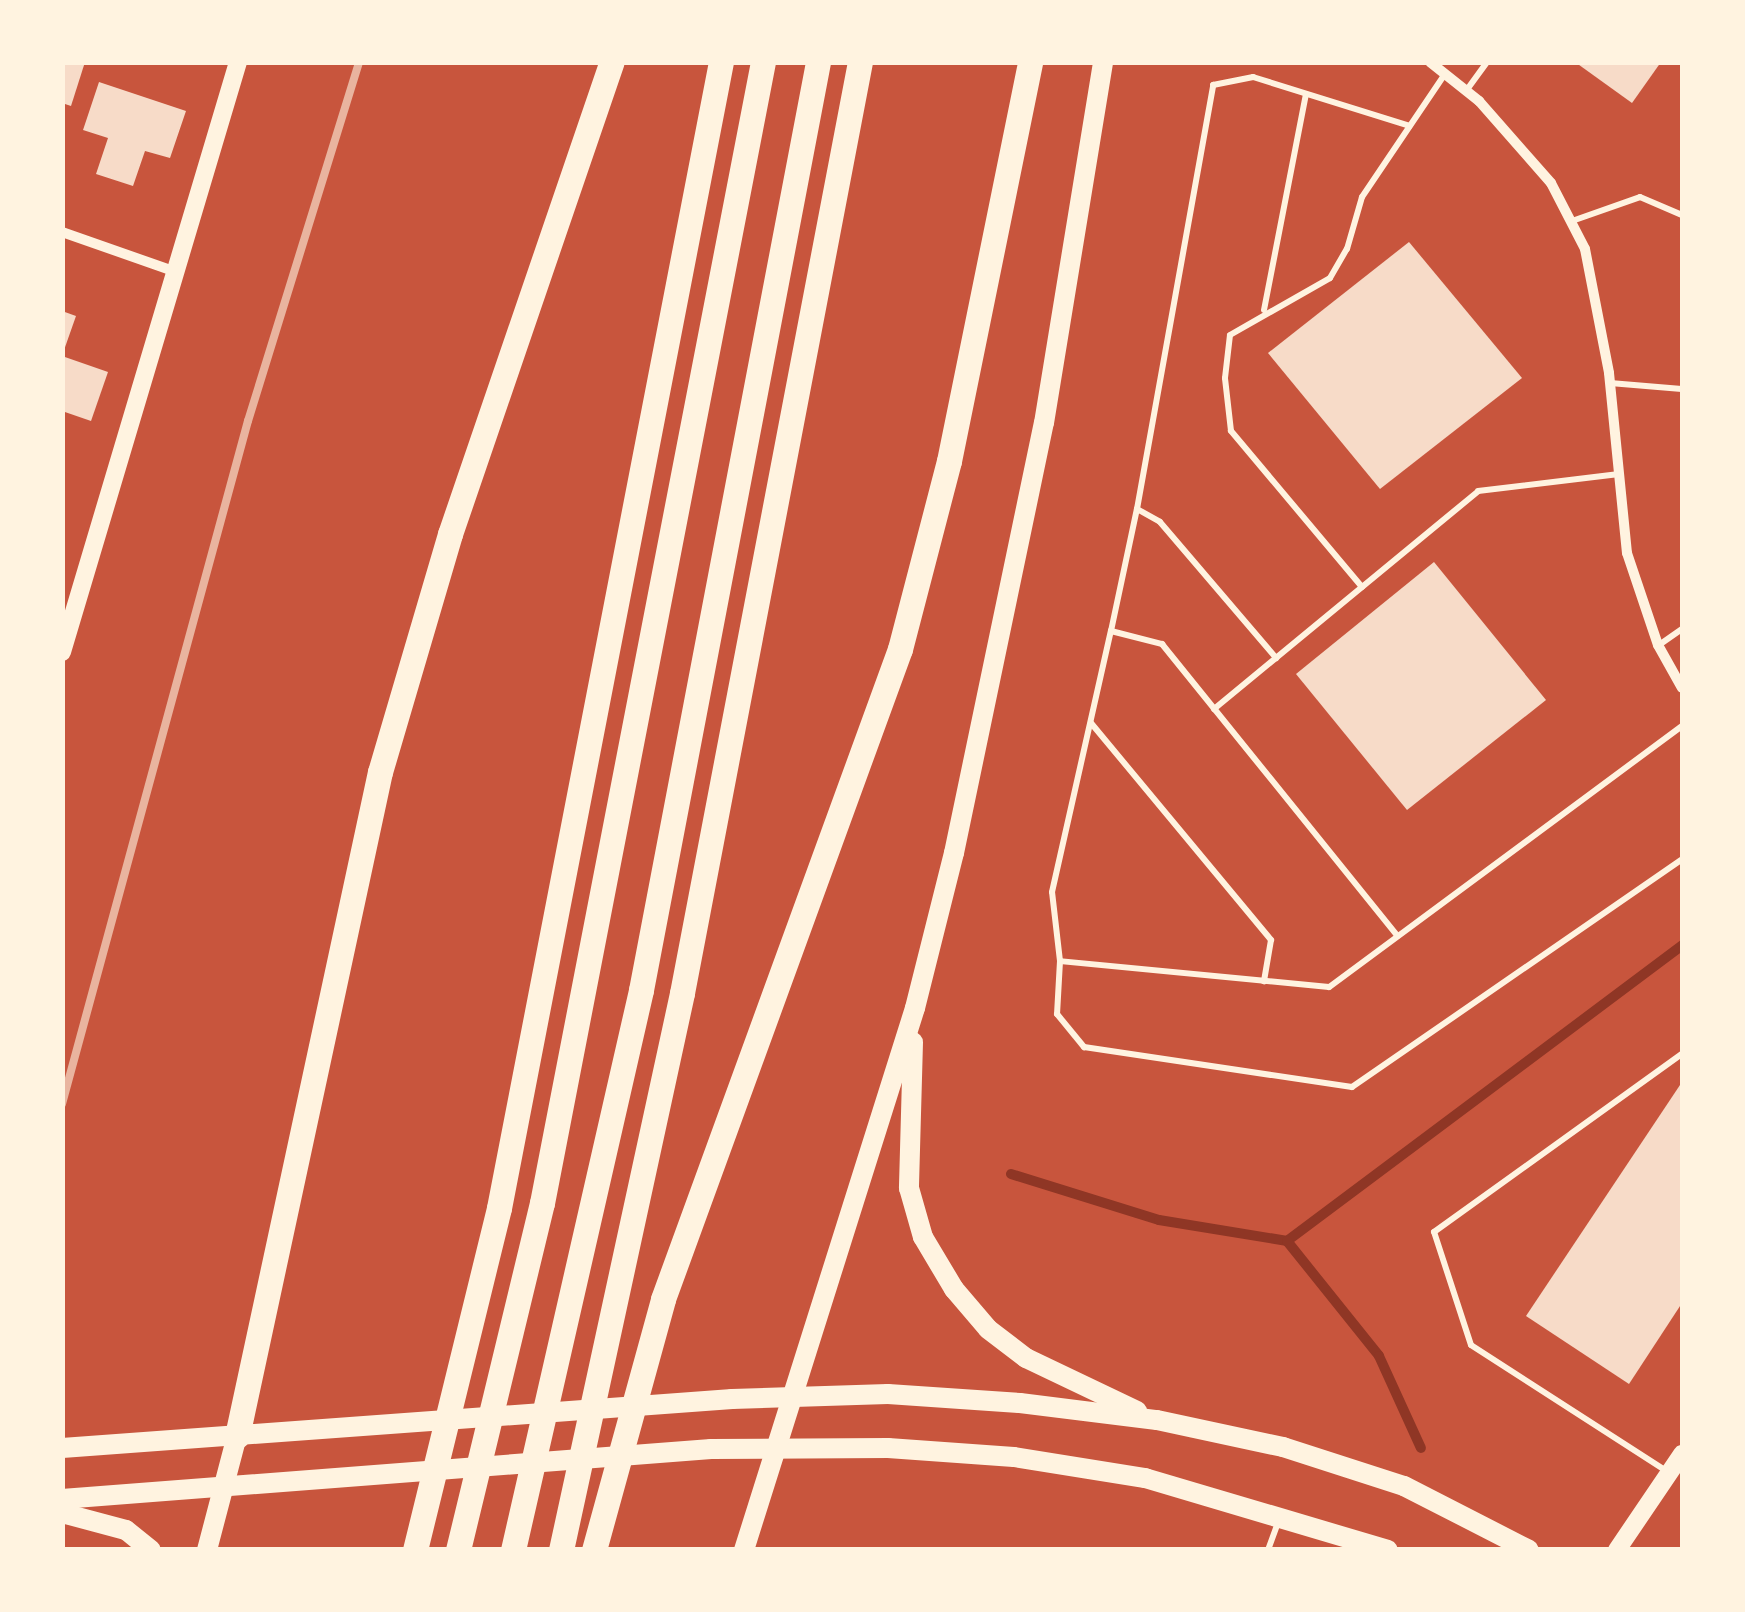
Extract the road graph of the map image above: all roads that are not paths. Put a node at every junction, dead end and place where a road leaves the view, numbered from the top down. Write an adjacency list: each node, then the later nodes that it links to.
1 (238, 62): 18 (street)
2 (612, 62): 42 (highway)
3 (722, 62): 53 (highway)
4 (763, 62): 54 (highway)
5 (818, 62): 55 (highway)
6 (860, 62): 56 (highway)
7 (1030, 62): 57 (highway)
8 (1102, 62): 38 (main road)
9 (1430, 62): 11 (street)
10 (1486, 62): 12 (lane)
11 (1445, 74): 12 (street); 14 (lane)
12 (1466, 92): 16 (street)
13 (1306, 94): 14 (lane); 19 (lane); 23 (lane)
14 (1410, 126): 19 (lane)
15 (1682, 215): 16 (lane)
16 (1572, 220): 20 (street)
17 (62, 232): 18 (street)
18 (176, 272): 28 (street)
19 (1264, 310): 24 (lane)
20 (1610, 384): 21 (lane); 22 (street)
21 (1682, 389)
22 (1619, 474): 24 (lane); 27 (street)
23 (1136, 509): 26 (lane); 29 (lane)
24 (1362, 587): 29 (lane)
25 (1682, 629): 27 (lane)
26 (1111, 630): 31 (lane); 32 (lane)
27 (1658, 645): 30 (street)
28 (62, 652)
29 (1276, 658): 31 (lane)
30 (1682, 688)
31 (1214, 709): 35 (lane)
32 (1090, 723): 36 (lane); 37 (lane)
33 (1682, 726): 35 (lane)
34 (1682, 858): 36 (lane)
35 (1398, 936): 37 (lane)
36 (1060, 961): 37 (lane)
37 (1264, 981)
38 (915, 1008): 40 (main road); 41 (main road)
39 (1682, 1054): 46 (lane)
40 (796, 1396): 41 (main road); 42 (main road); 44 (main road)
41 (1158, 1420): 61 (main road)
42 (237, 1436): 43 (main road); 47 (main road)
43 (62, 1448)
44 (778, 1448): 47 (main road); 50 (main road); 58 (main road)
45 (1682, 1454): 46 (street)
46 (1669, 1473): 62 (street)
47 (223, 1488): 48 (main road); 52 (main road)
48 (62, 1500)
49 (62, 1513): 51 (main road)
50 (1280, 1515): 59 (lane); 60 (main road)
51 (151, 1550)
52 (207, 1550)
53 (415, 1550)
54 (458, 1550)
55 (513, 1550)
56 (561, 1550)
57 (594, 1550)
58 (744, 1550)
59 (1268, 1550)
60 (1388, 1550)
61 (1529, 1550)
62 (1616, 1550)

